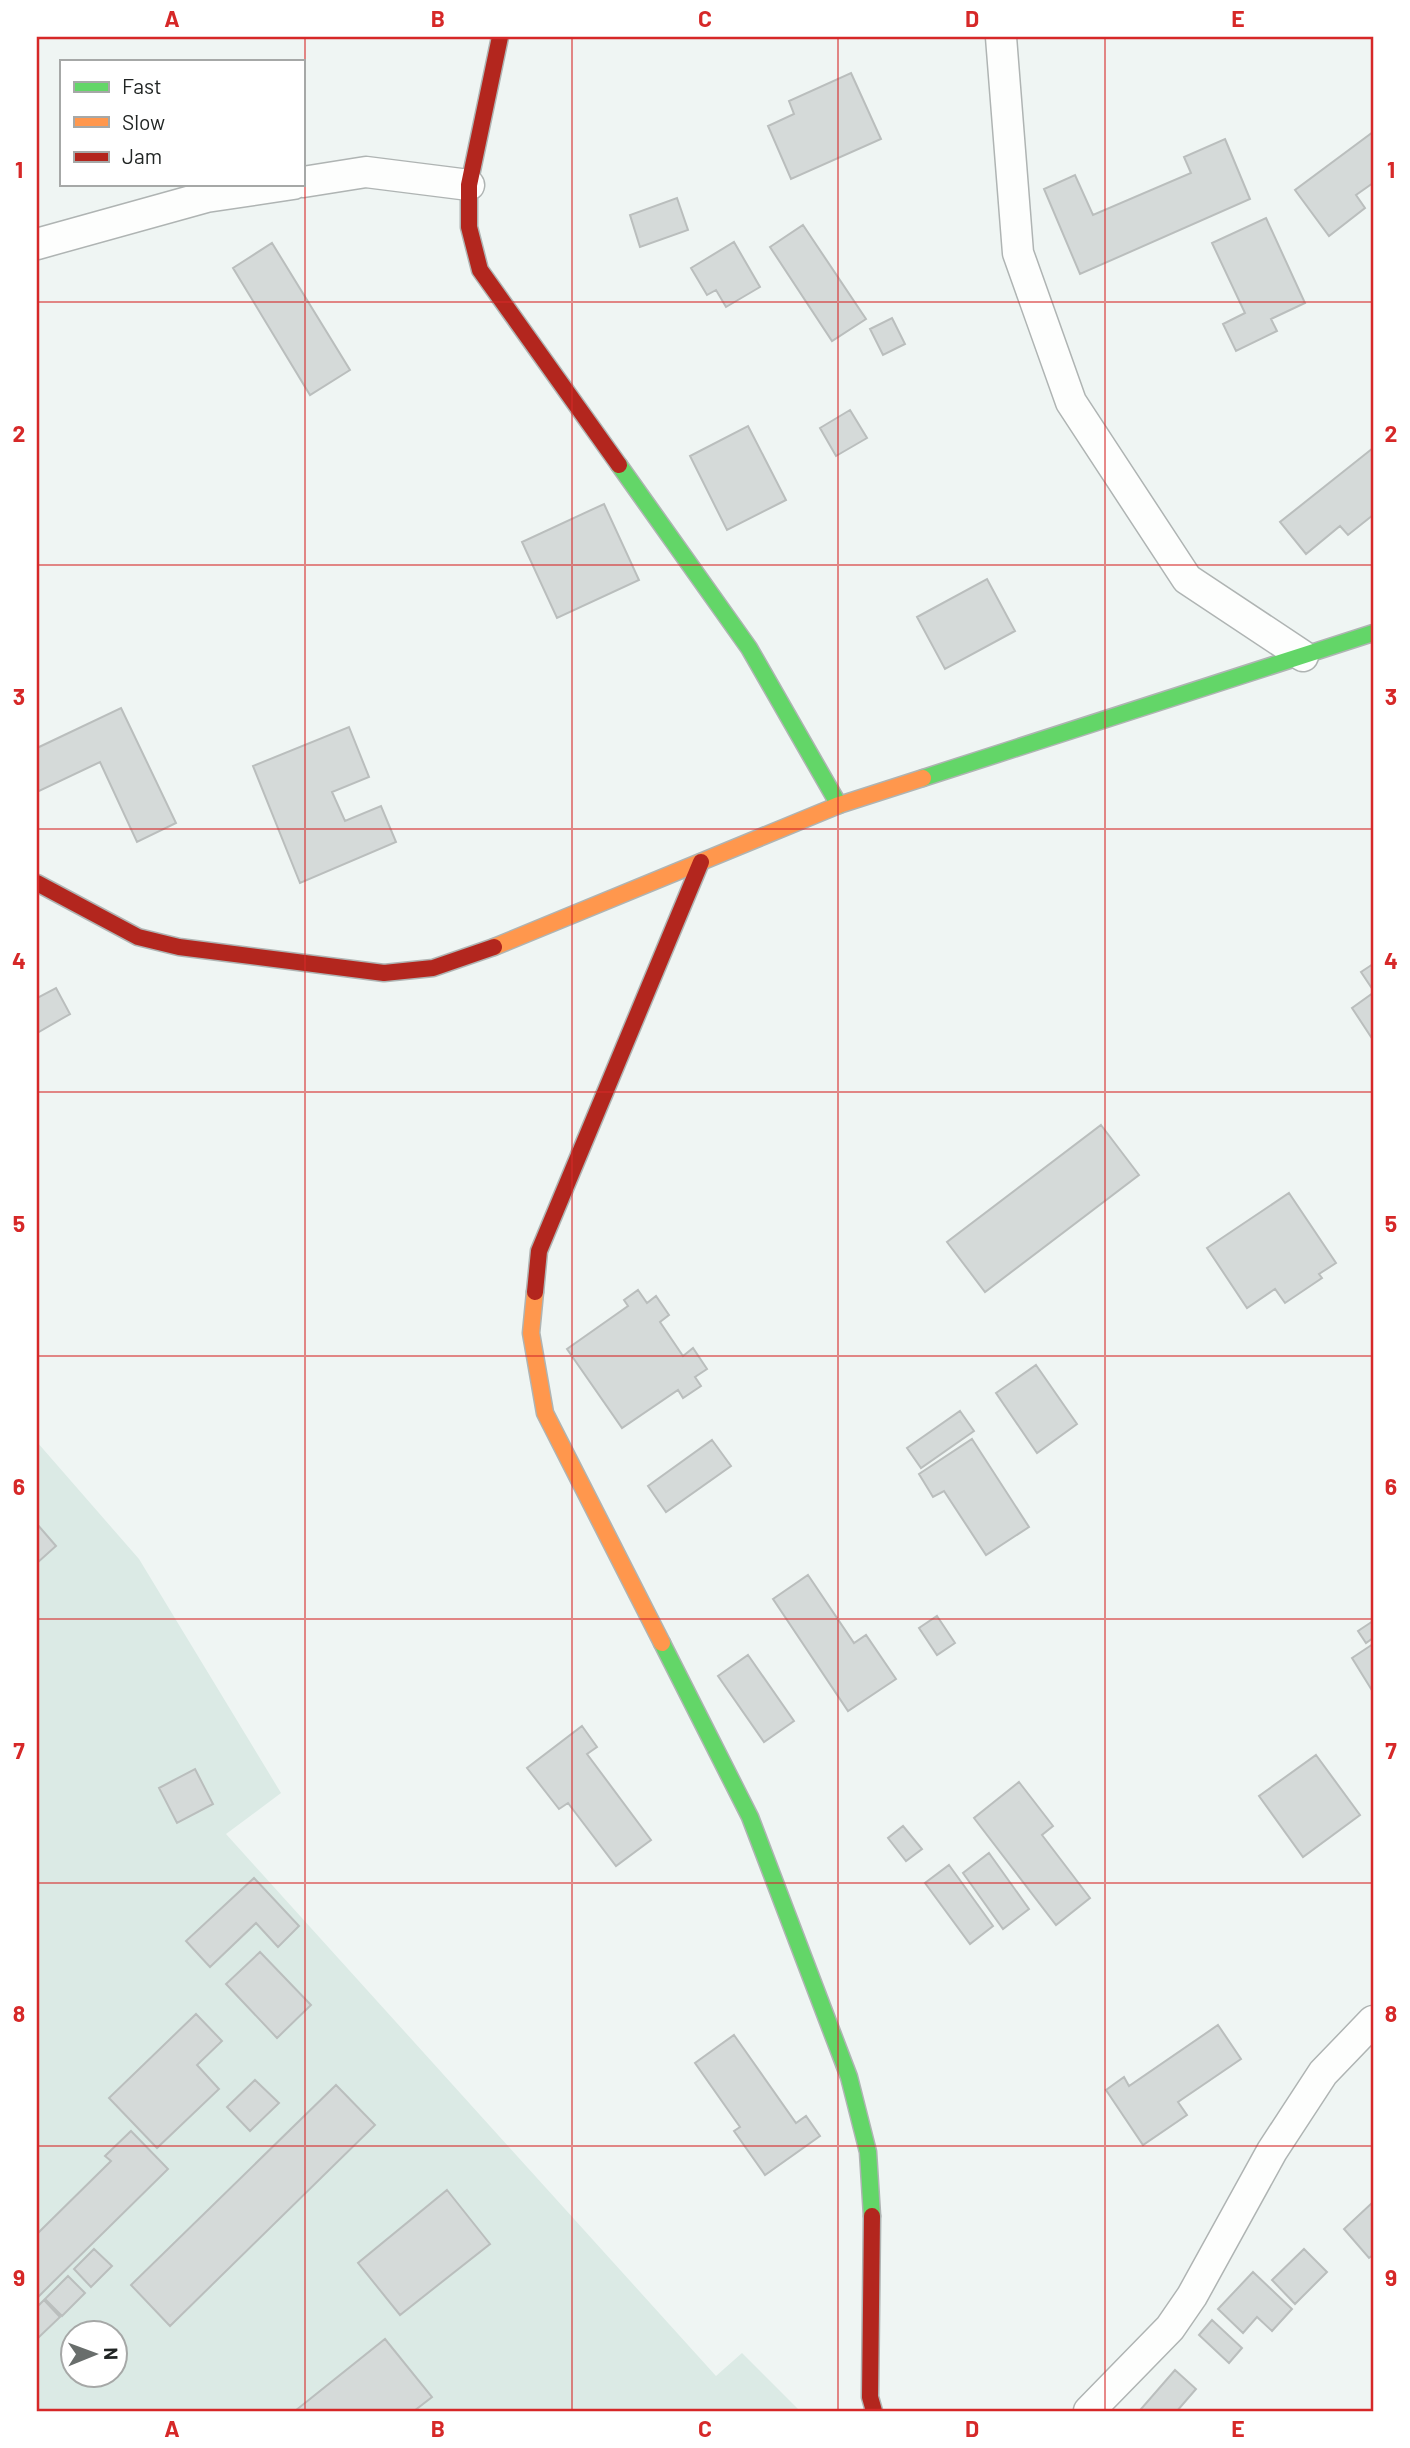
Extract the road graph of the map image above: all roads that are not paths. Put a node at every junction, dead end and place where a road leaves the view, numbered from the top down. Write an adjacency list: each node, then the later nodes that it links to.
1 (500, 37): 4 (street)
2 (1000, 37): 8 (street)
3 (304, 182): 4 (street)
4 (468, 185): 9 (street)
5 (280, 186): 6 (street)
6 (37, 244)
7 (1373, 634): 8 (street)
8 (1303, 656): 9 (street)
9 (839, 805): 10 (street)
10 (701, 862): 11 (street); 13 (street)
11 (37, 883)
12 (1373, 2021): 14 (street)
13 (874, 2411)
14 (1089, 2411)

